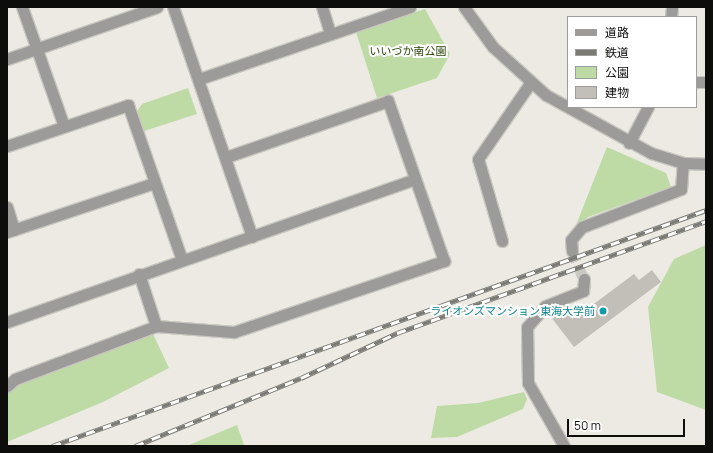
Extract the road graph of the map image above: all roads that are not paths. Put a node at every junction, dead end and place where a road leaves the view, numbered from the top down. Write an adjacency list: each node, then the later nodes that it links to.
1 (22, 7): 8 (street)
2 (157, 7): 8 (street)
3 (174, 7): 10 (street)
4 (322, 7): 7 (street)
5 (410, 7): 7 (street)
6 (464, 7): 11 (street)
7 (330, 34): 10 (street)
8 (37, 49): 9 (street); 15 (street)
9 (7, 59)
10 (199, 79): 18 (street)
11 (531, 82): 12 (street); 26 (street)
12 (567, 104)
13 (573, 108): 16 (street)
14 (647, 108): 16 (street)
15 (64, 126): 17 (street); 22 (street)
16 (629, 143): 19 (street)
17 (7, 146)
18 (226, 157): 21 (street); 25 (street)
19 (683, 163): 20 (street); 27 (street)
20 (706, 164)
21 (413, 180): 25 (street); 32 (street)
22 (154, 183): 24 (street); 28 (street)
23 (7, 207): 24 (street)
24 (11, 231)
25 (252, 237): 28 (street)
26 (502, 240)
27 (572, 251)
28 (182, 260): 29 (street)
29 (139, 274): 31 (street); 32 (street)
30 (584, 279): 34 (street)
31 (7, 322)
32 (156, 326): 33 (street)
33 (7, 386)
34 (564, 446)

